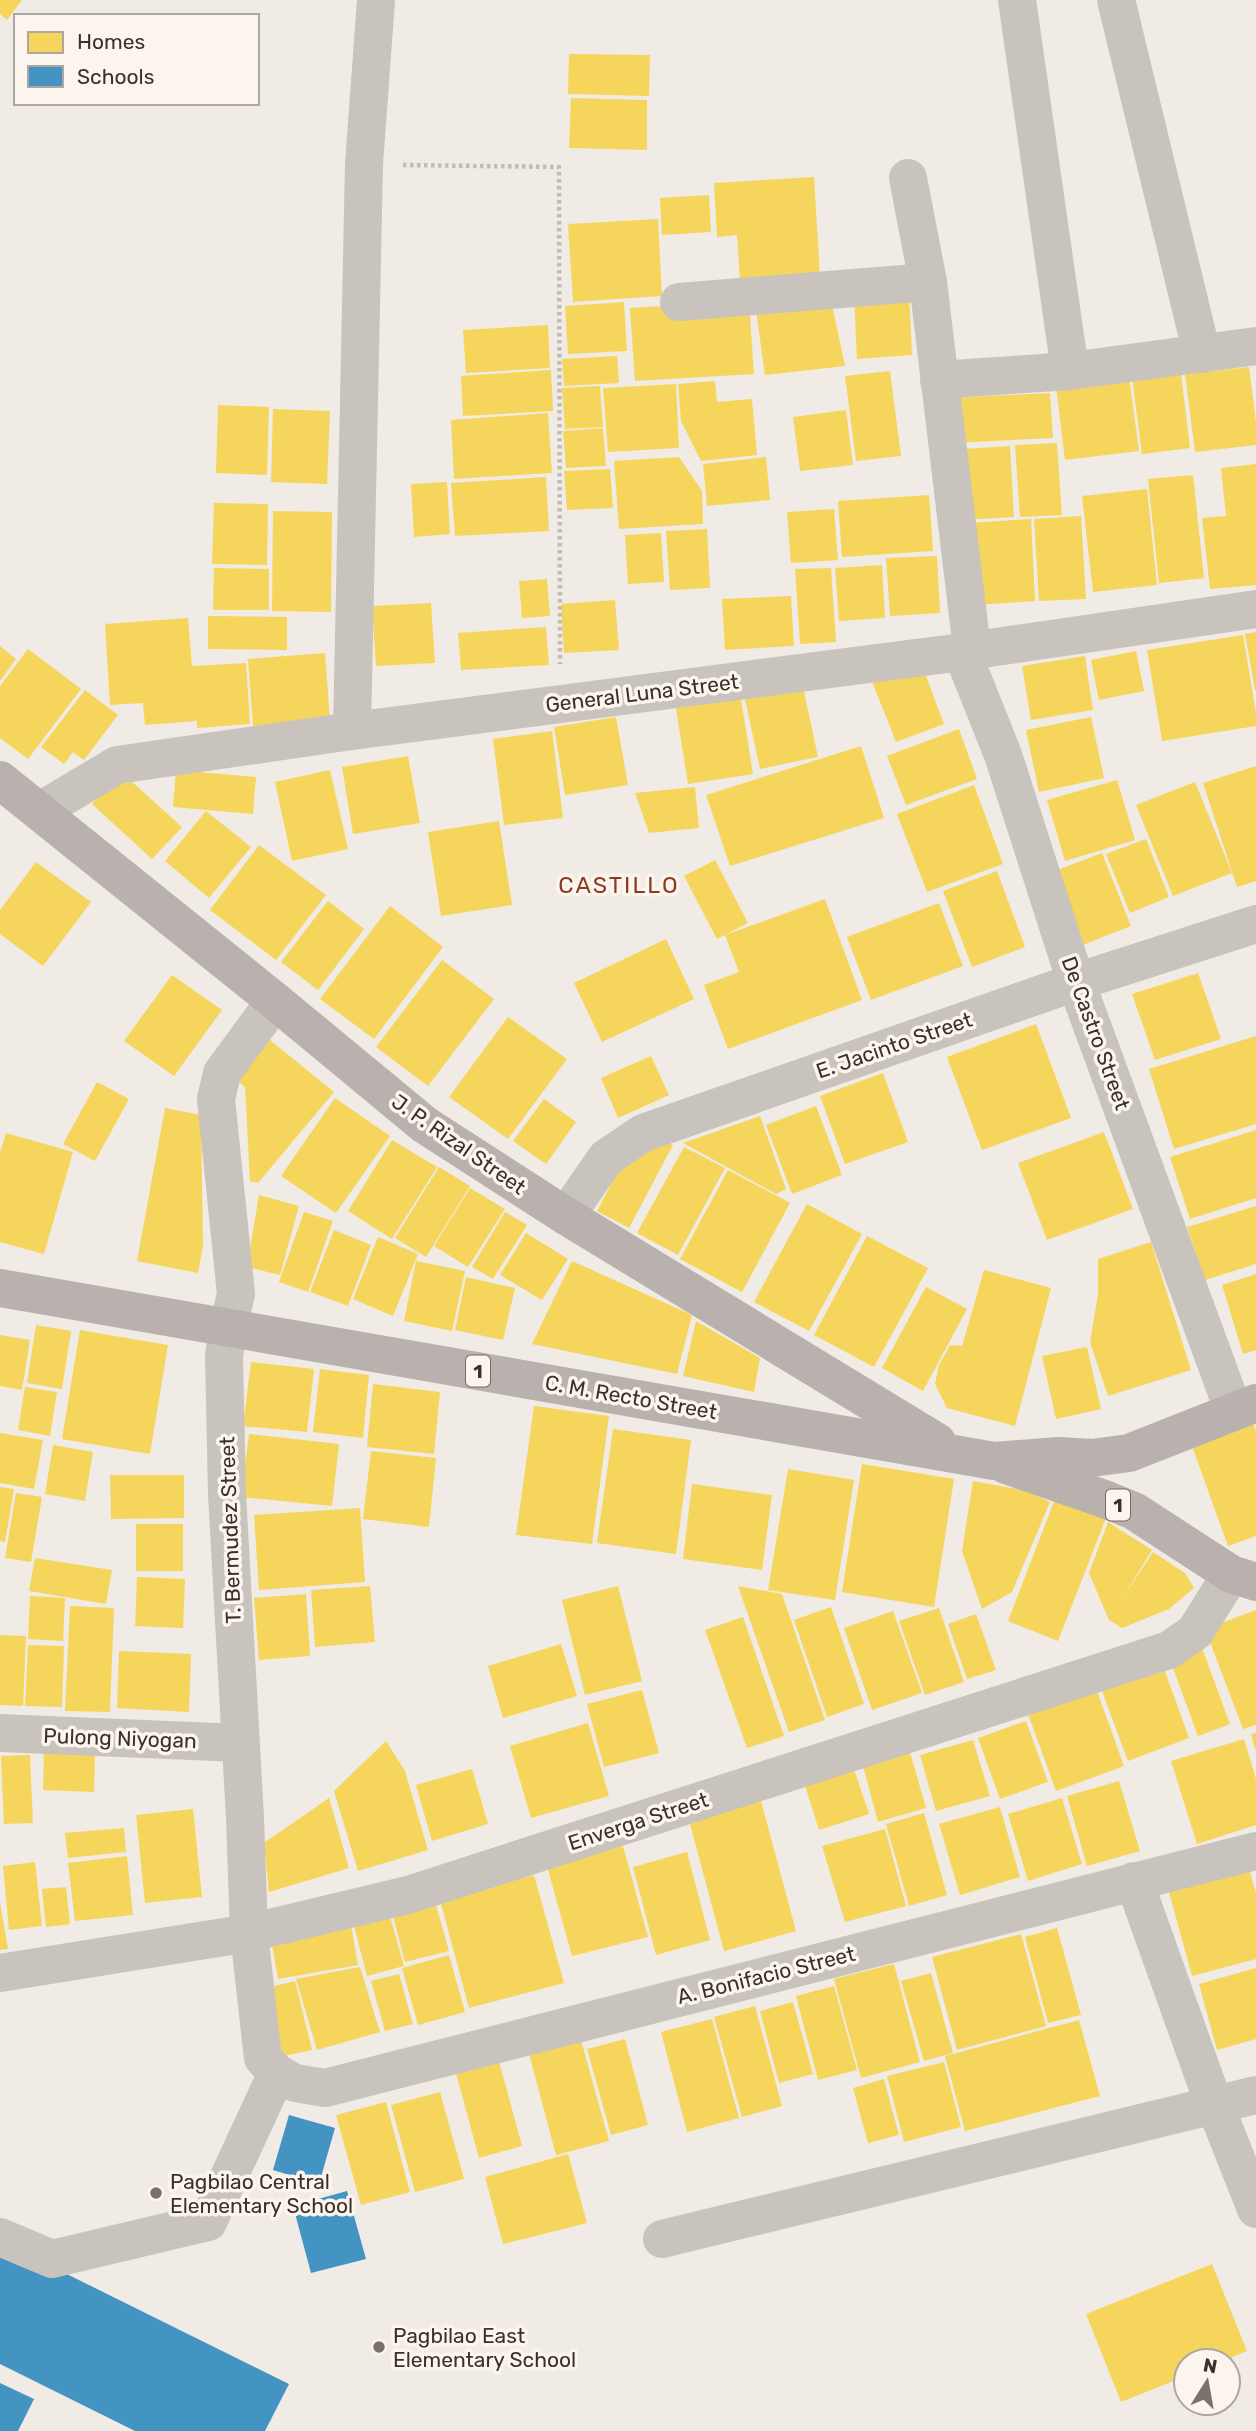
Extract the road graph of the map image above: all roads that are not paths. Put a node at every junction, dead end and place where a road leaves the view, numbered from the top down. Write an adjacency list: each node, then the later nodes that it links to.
1 (376, 0): 13 (street)
2 (1017, 0): 9 (street)
3 (1116, 0): 8 (street)
4 (908, 178): 5 (street, De Castro Street)
5 (928, 282): 6 (street); 10 (street, De Castro Street)
6 (679, 302)
7 (1256, 346): 8 (street)
8 (1202, 354): 9 (street)
9 (1070, 371): 10 (street)
10 (939, 380): 12 (street, De Castro Street)
11 (1256, 610): 12 (street, General Luna Street)
12 (967, 650): 13 (street, General Luna Street); 17 (street, De Castro Street)
13 (352, 731): 15 (street, General Luna Street)
14 (0, 780): 15 (main road, J. P. Rizal Street)
15 (40, 811): 18 (main road, J. P. Rizal Street)
16 (1256, 923): 17 (street, E. Jacinto Street)
17 (1076, 982): 19 (street, E. Jacinto Street); 22 (street, De Castro Street)
18 (275, 1000): 19 (main road, J. P. Rizal Street); 21 (street, T. Bermudez Street)
19 (566, 1216): 23 (main road, J. P. Rizal Street)
20 (0, 1288): 21 (main road, C. M. Recto Street / 1)
21 (228, 1328): 23 (main road, C. M. Recto Street / 1); 27 (street, T. Bermudez Street)
22 (1245, 1408): 24 (main road, C. M. Recto Street / 1)
23 (957, 1453): 24 (main road, C. M. Recto Street / 1)
24 (994, 1461): 25 (main road, 1)
25 (1243, 1578): 30 (street, Enverga Street)
26 (0, 1733): 27 (street, Pulong Niyogan)
27 (240, 1743): 30 (street, T. Bermudez Street)
28 (1256, 1851): 29 (street, A. Bonifacio Street)
29 (1134, 1881): 32 (street, A. Bonifacio Street); 34 (street)
30 (249, 1933): 31 (street, Enverga Street); 32 (street, T. Bermudez Street)
31 (0, 1973)
32 (277, 2073): 36 (street)
33 (1256, 2095): 34 (street)
34 (1215, 2105): 35 (street); 37 (street)
35 (1256, 2209)
36 (0, 2237)
37 (662, 2239)

